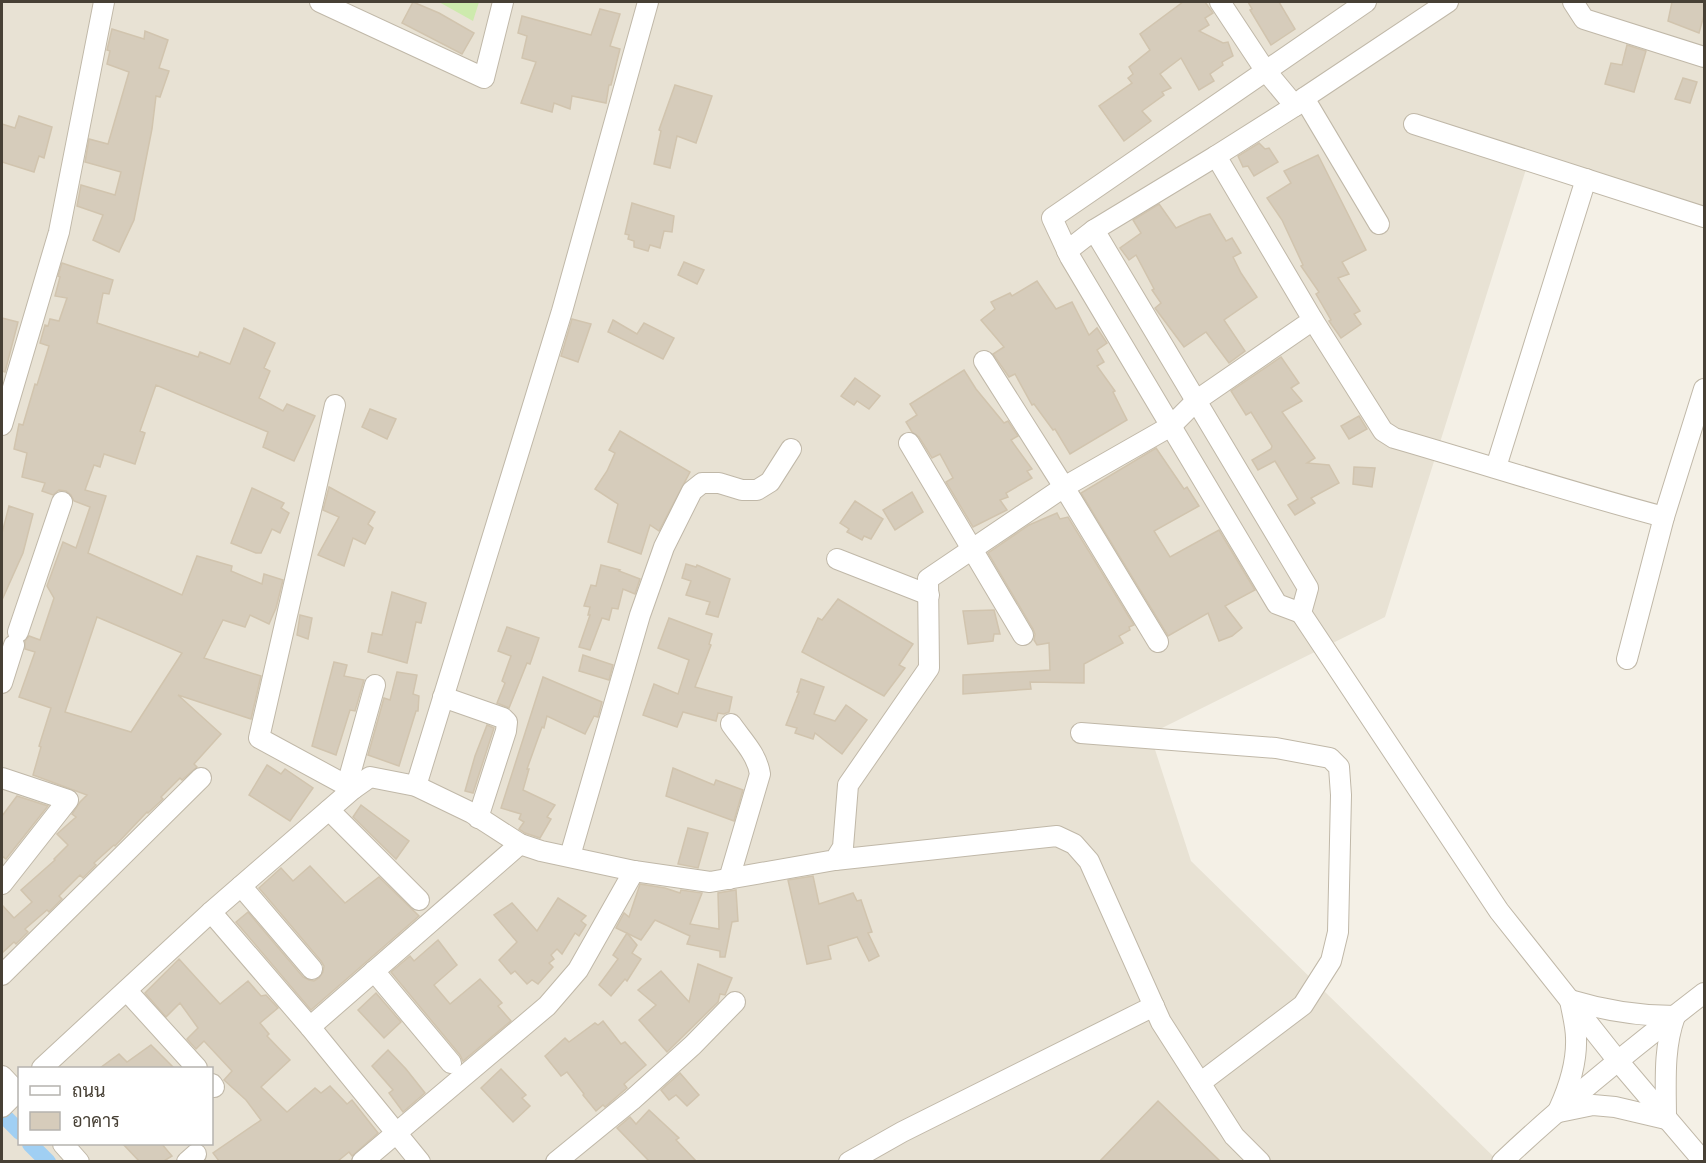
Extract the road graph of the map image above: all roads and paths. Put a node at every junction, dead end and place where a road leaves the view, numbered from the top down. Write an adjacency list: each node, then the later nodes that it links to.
1 (104, 2): 25 (street)
2 (320, 2): 3 (street)
3 (503, 2)
4 (648, 2): 42 (street)
5 (1220, 2): 11 (street)
6 (1365, 2): 9 (street)
7 (1448, 2): 12 (street)
8 (1573, 2): 10 (street)
9 (1341, 8): 11 (street)
10 (1704, 57)
11 (1265, 70): 12 (street); 19 (street)
12 (1300, 102): 14 (street); 17 (street)
13 (1414, 124): 15 (street)
14 (1216, 156): 18 (street); 20 (street)
15 (1586, 179): 16 (street); 29 (street)
16 (1704, 217)
17 (1379, 224)
18 (1094, 230): 19 (street); 23 (street)
19 (1067, 250): 26 (street)
20 (1313, 320): 23 (street); 29 (street)
21 (984, 361): 30 (street)
22 (1704, 389): 32 (street)
23 (1197, 399): 26 (street); 36 (street)
24 (335, 405): 48 (street)
25 (2, 425)
26 (1171, 426): 30 (street); 36 (street)
27 (909, 443): 33 (street)
28 (791, 449): 52 (street)
29 (1496, 467): 32 (street)
30 (1064, 488): 33 (street); 38 (street)
31 (62, 502): 40 (street)
32 (1664, 517): 39 (street)
33 (972, 550): 35 (street); 37 (street)
34 (837, 559): 35 (street)
35 (928, 595): 53 (street)
36 (1301, 613): 65 (street)
37 (1023, 635)
38 (1158, 642)
39 (1627, 659)
40 (2, 683)
41 (375, 685): 48 (street)
42 (444, 697): 47 (street); 50 (street)
43 (731, 724): 55 (street)
44 (1081, 733): 75 (street)
45 (2, 778): 56 (street)
46 (201, 778): 62 (street)
47 (416, 786): 48 (street); 50 (street)
48 (350, 787): 49 (street)
49 (329, 810): 57 (street); 58 (street)
50 (478, 818): 51 (street)
51 (520, 844): 52 (street); 61 (street)
52 (570, 856): 54 (street)
53 (835, 860): 55 (street); 67 (street)
54 (634, 871): 55 (street); 80 (street)
55 (729, 879)
56 (2, 881)
57 (241, 886): 59 (street); 60 (street)
58 (419, 900)
59 (212, 912): 63 (street); 69 (street)
60 (312, 969)
61 (374, 971): 69 (street); 71 (street)
62 (2, 975)
63 (127, 990): 72 (street); 73 (street)
64 (1704, 993): 68 (street)
65 (1570, 1000): 68 (street); 70 (street); 78 (street)
66 (735, 1002): 85 (street)
67 (1154, 1006): 75 (street); 86 (street)
68 (1675, 1016): 70 (street); 79 (street)
69 (310, 1027): 80 (street)
70 (1618, 1061): 78 (street); 79 (street)
71 (451, 1063)
72 (43, 1067)
73 (197, 1067)
74 (2, 1076): 76 (street)
75 (1200, 1083): 87 (street)
76 (18, 1092): 77 (street)
77 (2, 1107)
78 (1558, 1112): 79 (street); 88 (street)
79 (1666, 1119): 89 (street)
80 (397, 1133): 83 (street); 84 (street)
81 (65, 1145): 82 (street)
82 (79, 1161)
83 (362, 1161)
84 (420, 1161)
85 (556, 1161)
86 (849, 1161)
87 (1260, 1161)
88 (1502, 1161)
89 (1704, 1161)

